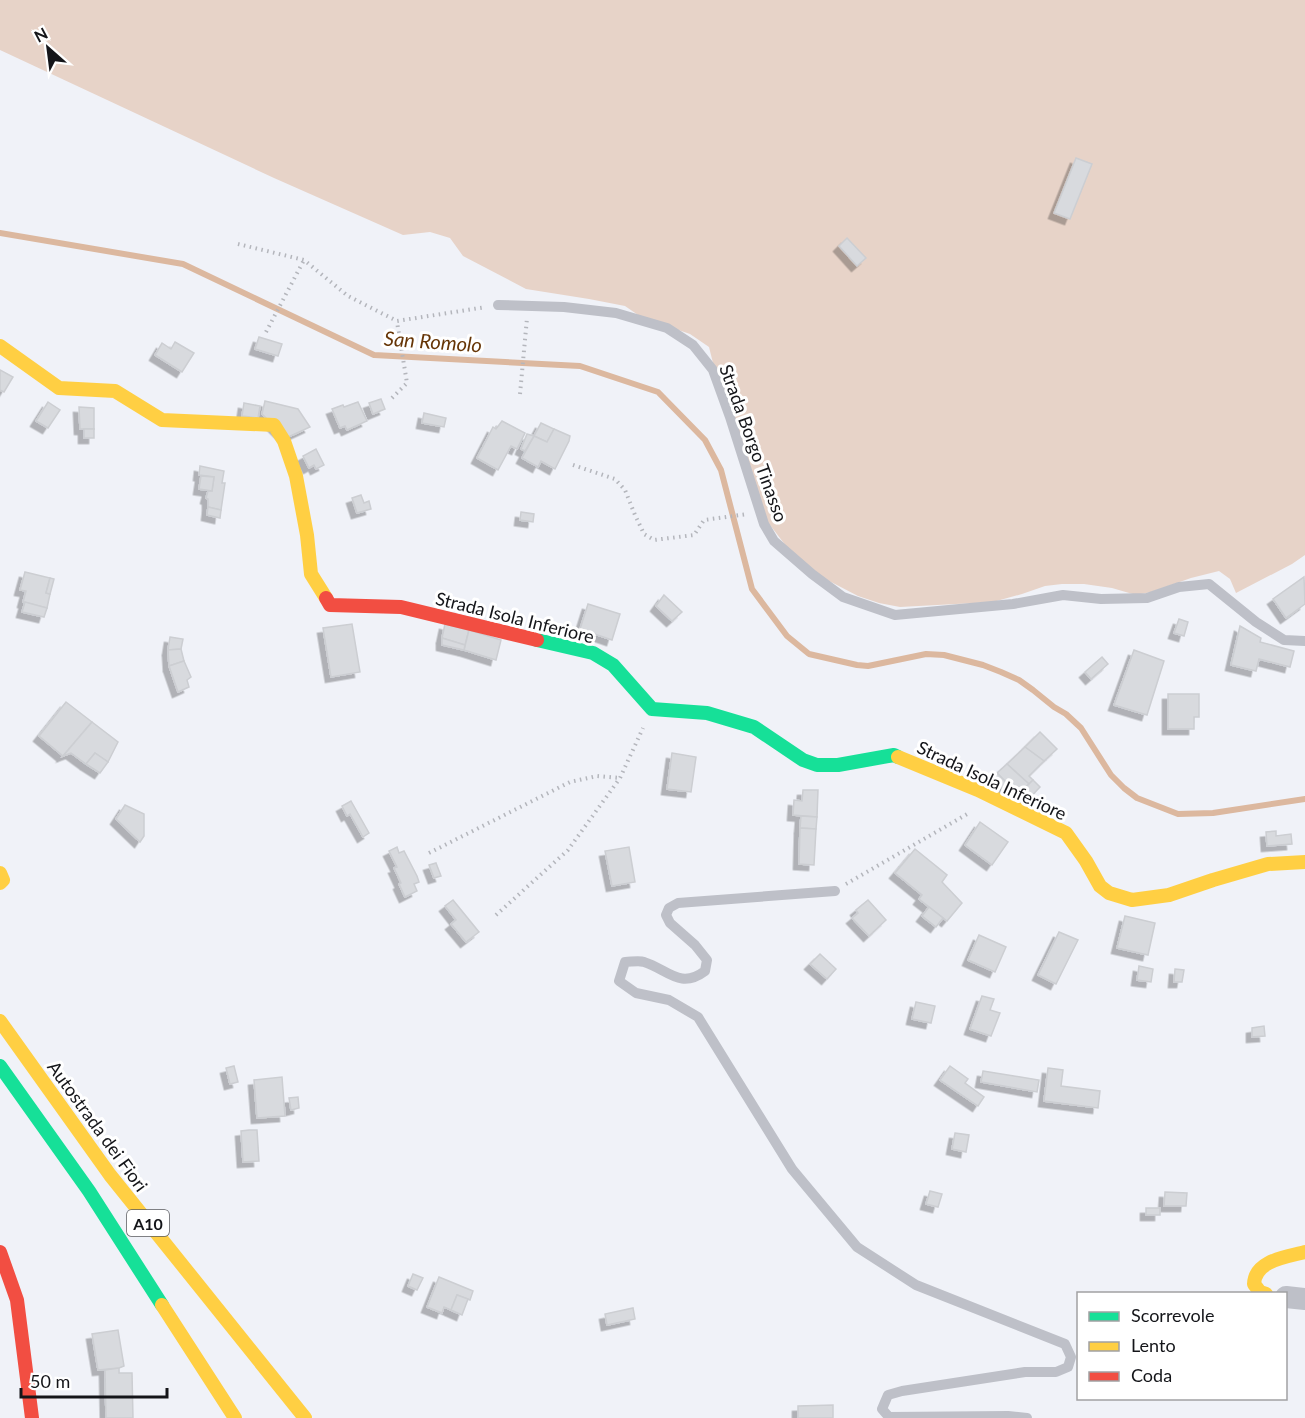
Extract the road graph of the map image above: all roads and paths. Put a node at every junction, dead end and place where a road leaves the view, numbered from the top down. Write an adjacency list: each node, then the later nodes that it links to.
1 (238, 244): 2 (path)
2 (304, 260): 4 (path); 5 (path)
3 (498, 305): 4 (path); 12 (lane, Strada Borgo Tinasso)
4 (397, 321): 9 (path)
5 (266, 332)
6 (526, 335): 8 (path)
7 (0, 346): 13 (main road, Strada Isola Inferiore)
8 (520, 394)
9 (392, 398)
10 (573, 465): 11 (path)
11 (746, 514)
12 (1305, 641)
13 (652, 709): 14 (path); 15 (main road, Strada Isola Inferiore)
14 (620, 778): 16 (path); 21 (path)
15 (994, 798): 17 (main road, Strada Isola Inferiore); 20 (path)
16 (429, 853)
17 (1305, 862)
18 (0, 873): 19 (main road)
19 (0, 883)
20 (835, 891): 32 (lane)
21 (496, 915)
22 (0, 1021): 31 (main road, Autostrada dei Fiori / A10)
23 (0, 1066): 30 (main road, A10)
24 (0, 1252): 29 (main road)
25 (1305, 1252): 26 (main road)
26 (1260, 1292)
27 (1287, 1297): 28 (street)
28 (1305, 1299)
29 (32, 1418)
30 (235, 1418)
31 (305, 1418)
32 (1027, 1418)

